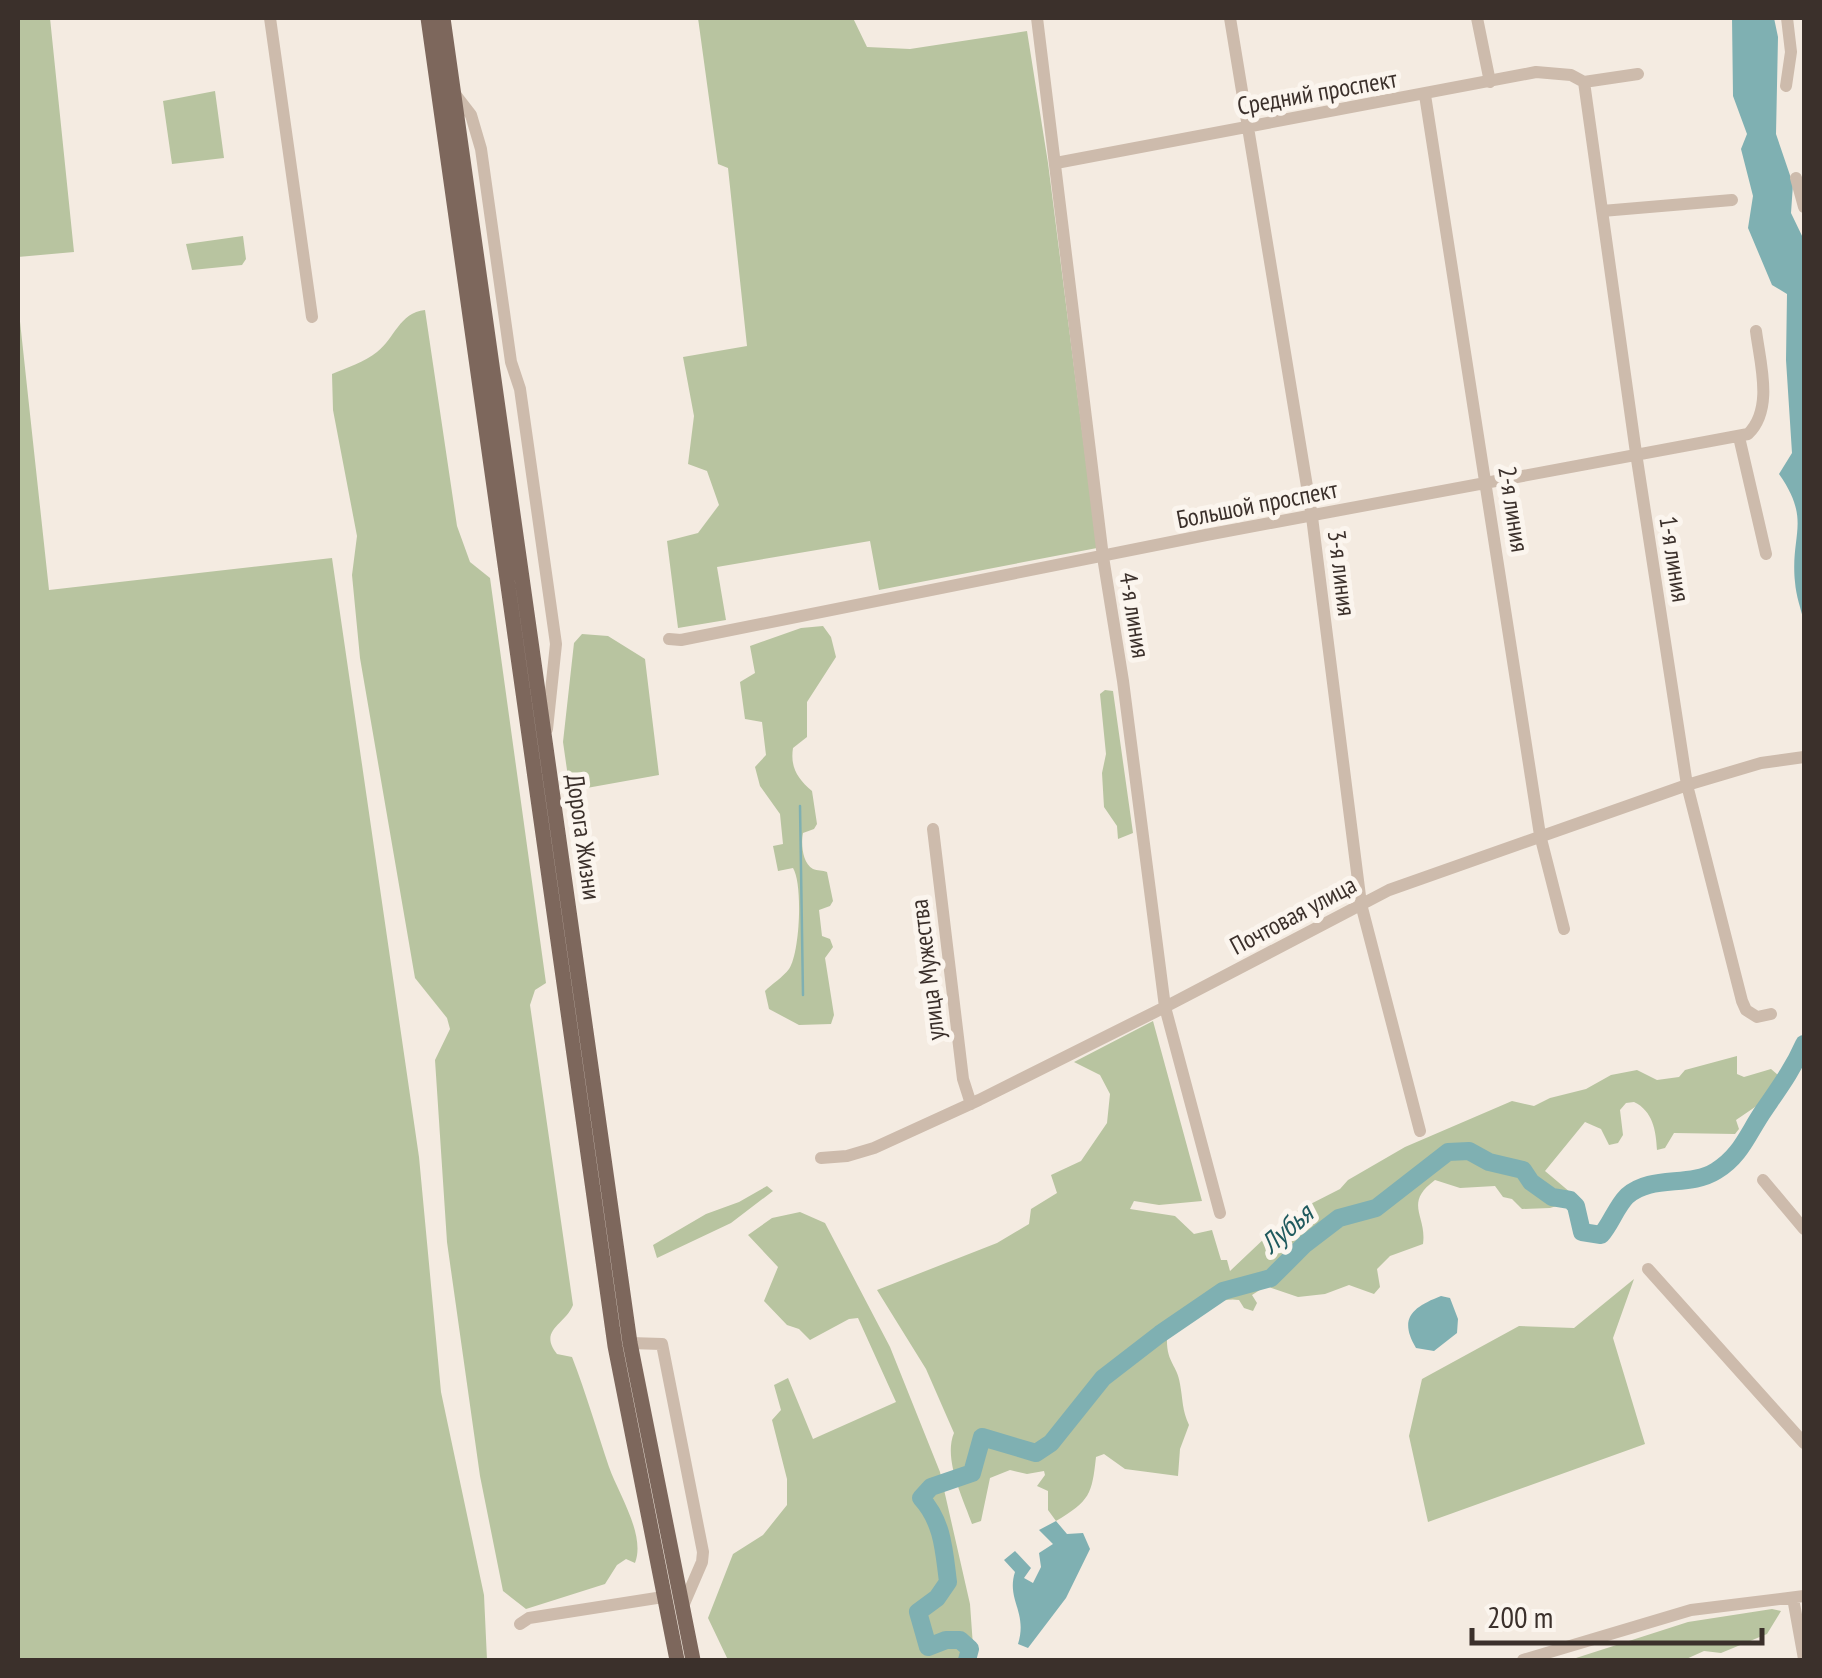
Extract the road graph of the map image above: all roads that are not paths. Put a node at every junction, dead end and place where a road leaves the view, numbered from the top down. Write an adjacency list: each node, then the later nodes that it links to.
1 (270, 18): 20 (street)
2 (428, 18): 47 (main road, Дорога Жизни)
3 (444, 18): 12 (main road, Дорога Жизни)
4 (1036, 18): 15 (street, 4-я линия)
5 (1230, 18): 14 (street, 3-я линия)
6 (1477, 18): 9 (street)
7 (1787, 18): 11 (street)
8 (1638, 74): 10 (street)
9 (1490, 82): 10 (street, Средний проспект); 13 (street, Средний проспект)
10 (1584, 82): 19 (street, 1-я линия)
11 (1786, 86)
12 (454, 93): 29 (main road, Дорога Жизни); 29 (street)
13 (1424, 95): 14 (street, Средний проспект); 24 (street, 2-я линия)
14 (1250, 127): 15 (street, Средний проспект); 25 (street, 3-я линия)
15 (1056, 163): 27 (street, 4-я линия)
16 (1796, 178): 18 (street)
17 (1732, 200): 19 (street)
18 (1804, 207)
19 (1602, 211): 23 (street, 1-я линия)
20 (312, 318)
21 (1756, 331): 22 (street)
22 (1739, 436): 23 (street, Большой проспект); 26 (street)
23 (1636, 453): 24 (street, Большой проспект); 31 (street, 1-я линия)
24 (1487, 482): 25 (street, Большой проспект); 33 (street, 2-я линия)
25 (1312, 517): 27 (street, Большой проспект); 34 (street, 3-я линия)
26 (1766, 554)
27 (1103, 556): 28 (street, Большой проспект); 36 (street, 4-я линия)
28 (669, 639)
29 (545, 741): 45 (main road, Дорога Жизни)
30 (1804, 757): 31 (street, Почтовая улица)
31 (1687, 785): 33 (street, Почтовая улица); 37 (street, 1-я линия)
32 (933, 829): 38 (street, улица Мужества)
33 (1540, 836): 34 (street, Почтовая улица); 35 (street, 2-я линия)
34 (1361, 904): 36 (street, Почтовая улица); 39 (street, 3-я линия)
35 (1564, 929)
36 (1165, 1007): 38 (street, Почтовая улица); 42 (street, 4-я линия)
37 (1771, 1014)
38 (971, 1104): 40 (street, Почтовая улица)
39 (1420, 1131)
40 (821, 1158)
41 (1763, 1180): 43 (street)
42 (1220, 1214)
43 (1804, 1229)
44 (1648, 1269): 46 (street)
45 (630, 1342): 49 (main road, Дорога Жизни); 49 (street)
46 (1804, 1444)
47 (662, 1597): 50 (street); 52 (main road, Дорога Жизни)
48 (1799, 1597): 51 (street); 54 (street)
49 (682, 1608): 53 (main road, Дорога Жизни)
50 (520, 1624)
51 (1804, 1659)
52 (677, 1660)
53 (693, 1660)
54 (1523, 1660)

